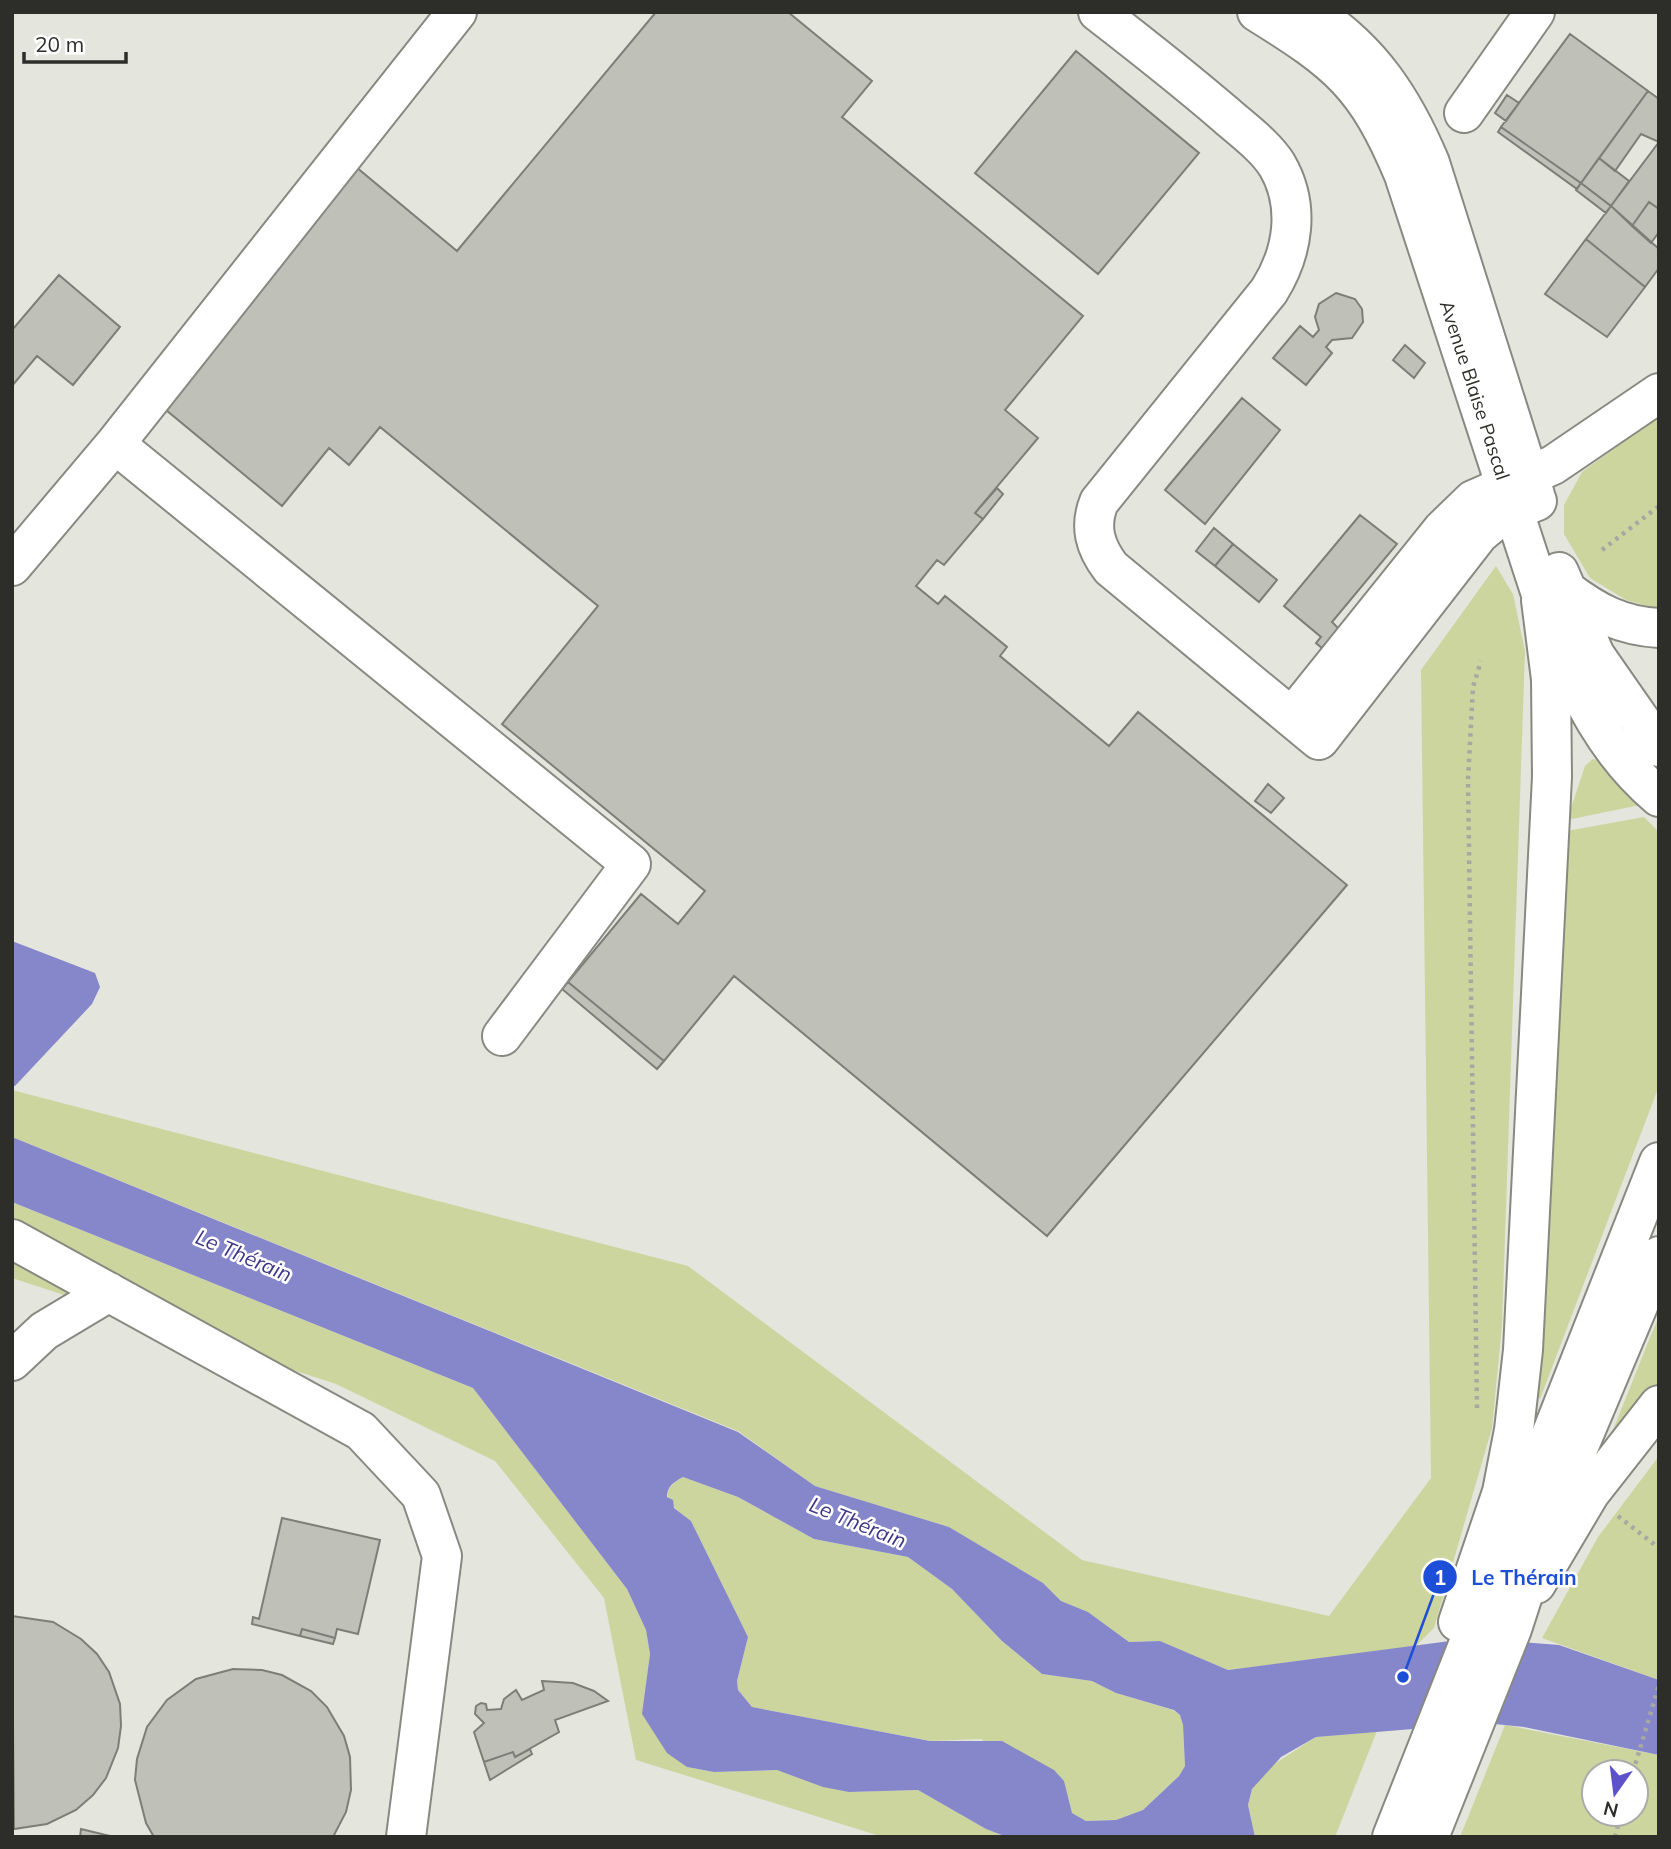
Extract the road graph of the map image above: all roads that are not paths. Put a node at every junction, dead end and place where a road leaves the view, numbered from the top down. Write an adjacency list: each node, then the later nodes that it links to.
1 (457, 12): 8 (street)
2 (1098, 12): 9 (street)
3 (1257, 12): 9 (street, Avenue Blaise Pascal)
4 (1312, 12): 9 (street, Avenue Blaise Pascal)
5 (1523, 16): 6 (street)
6 (1464, 113)
7 (1659, 393): 9 (street)
8 (115, 444): 10 (street); 17 (street)
9 (1521, 493): 11 (street, Avenue Blaise Pascal)
10 (12, 566)
11 (1553, 595): 12 (street); 13 (street, Avenue Blaise Pascal); 14 (street, Avenue Blaise Pascal); 15 (street)
12 (1659, 628)
13 (1603, 735): 14 (street); 15 (street); 16 (street, Avenue Blaise Pascal)
14 (1659, 749)
15 (1552, 777): 24 (street)
16 (1659, 797)
17 (502, 1036)
18 (1659, 1162): 24 (street)
19 (12, 1239): 21 (street)
20 (1659, 1256): 24 (street)
21 (109, 1292): 22 (street); 26 (street)
22 (12, 1361)
23 (1659, 1405): 24 (street)
24 (1484, 1622): 25 (street); 29 (street)
25 (1424, 1731): 27 (street); 28 (street)
26 (406, 1837)
27 (1373, 1837)
28 (1392, 1837)
29 (1429, 1837)

